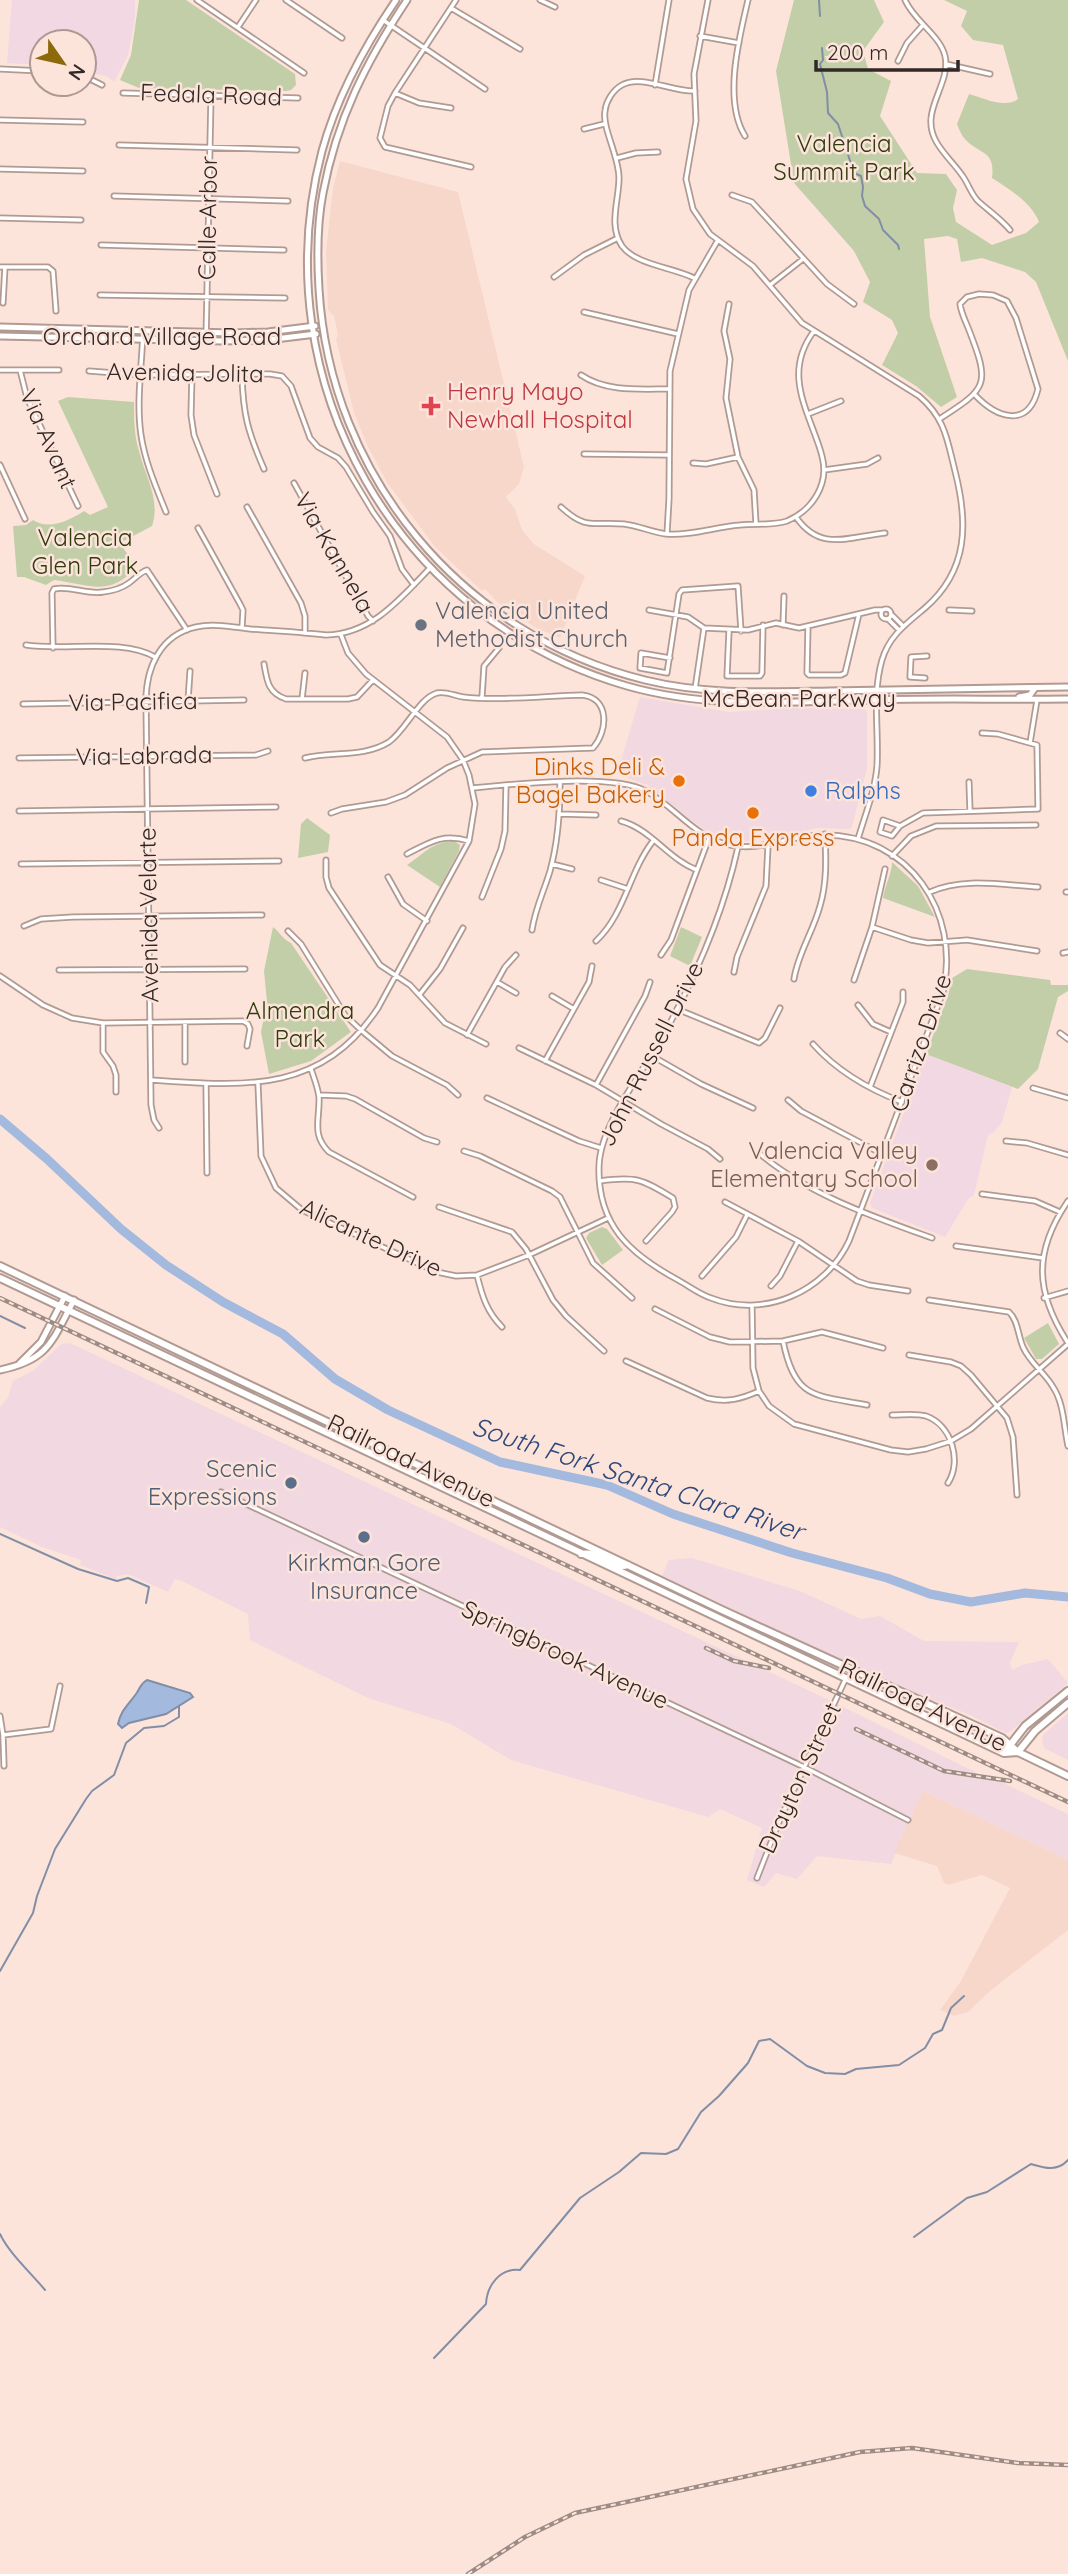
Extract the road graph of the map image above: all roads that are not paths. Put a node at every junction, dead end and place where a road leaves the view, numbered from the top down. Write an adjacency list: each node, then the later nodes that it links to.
1 (197, 0): 17 (street)
2 (256, 0): 17 (street)
3 (286, 0): 19 (street)
4 (396, 0): 14 (main road, McBean Parkway)
5 (407, 0): 15 (main road, McBean Parkway)
6 (456, 0): 13 (street)
7 (540, 0): 12 (street)
8 (669, 0): 31 (street)
9 (708, 0): 18 (street)
10 (748, 0): 20 (street)
11 (905, 0): 16 (street)
12 (555, 7)
13 (451, 8): 21 (street); 22 (street)
14 (383, 20): 15 (street); 52 (main road, McBean Parkway)
15 (390, 25): 21 (street); 53 (main road, McBean Parkway)
16 (923, 25): 23 (street); 24 (street)
17 (238, 27): 27 (street)
18 (700, 36): 20 (street); 33 (street)
19 (342, 38)
20 (739, 43): 43 (street)
21 (424, 48): 32 (street); 35 (street)
22 (520, 49)
23 (898, 61)
24 (946, 64): 28 (street); 60 (street)
25 (0, 69): 26 (street)
26 (28, 70)
27 (304, 72)
28 (990, 74)
29 (98, 83): 30 (street)
30 (102, 85)
31 (655, 85): 33 (street); 41 (street)
32 (485, 89)
33 (695, 91): 62 (street)
34 (123, 93): 36 (street, Fedala Road)
35 (395, 93): 38 (street); 49 (street)
36 (211, 96): 37 (street, Fedala Road); 45 (street, Calle Arbor)
37 (298, 98)
38 (451, 108)
39 (0, 120): 40 (street)
40 (83, 122)
41 (604, 124): 42 (street); 48 (street)
42 (584, 129)
43 (745, 136)
44 (120, 145): 45 (street)
45 (210, 148): 46 (street); 56 (street, Calle Arbor)
46 (298, 150)
47 (658, 152): 48 (street)
48 (617, 158): 61 (street)
49 (471, 167)
50 (0, 169): 51 (street)
51 (83, 171)
52 (316, 180): 53 (main road); 80 (main road, McBean Parkway)
53 (323, 195): 79 (main road, McBean Parkway)
54 (732, 195): 66 (street)
55 (114, 196): 56 (street)
56 (209, 199): 57 (street); 64 (street, Calle Arbor)
57 (288, 201)
58 (0, 218): 59 (street)
59 (81, 220)
60 (1010, 230)
61 (618, 238): 68 (street); 69 (street)
62 (718, 240): 69 (street); 70 (street)
63 (101, 245): 64 (street)
64 (208, 247): 65 (street); 72 (street, Calle Arbor)
65 (284, 250)
66 (803, 259): 70 (street); 76 (street)
67 (3, 267): 74 (street); 77 (street)
68 (554, 277)
69 (694, 278): 87 (street)
70 (770, 285): 83 (street)
71 (100, 295): 72 (street)
72 (206, 297): 73 (street); 84 (street, Calle Arbor)
73 (285, 298)
74 (3, 303)
75 (729, 304): 106 (street)
76 (854, 304)
77 (56, 311)
78 (584, 312): 87 (street)
79 (321, 325): 80 (main road, Orchard Village Road); 85 (main road, McBean Parkway)
80 (312, 326): 84 (main road, Orchard Village Road); 86 (main road, McBean Parkway)
81 (0, 327): 82 (main road, Orchard Village Road)
82 (143, 331): 84 (main road, Orchard Village Road); 89 (street)
83 (814, 331): 102 (street); 103 (street)
84 (206, 332): 90 (street, Calle Arbor)
85 (323, 332): 86 (main road, Orchard Village Road); 160 (main road, McBean Parkway)
86 (314, 334): 90 (main road, Orchard Village Road); 124 (main road, McBean Parkway)
87 (678, 334): 99 (street)
88 (0, 336): 89 (main road, Orchard Village Road)
89 (143, 339): 90 (main road, Orchard Village Road); 97 (street)
90 (206, 340)
91 (0, 370): 92 (street)
92 (20, 370): 93 (street); 114 (street, Via Avant)
93 (59, 370)
94 (89, 371): 97 (street, Avenida Jolita)
95 (192, 374): 96 (street, Avenida Jolita); 97 (street, Avenida Jolita); 113 (street)
96 (242, 374): 110 (street); 125 (street, Avenida Jolita)
97 (141, 375): 117 (street)
98 (581, 376): 99 (street)
99 (668, 389): 105 (street)
100 (975, 395): 100 (street); 103 (street)
101 (841, 401): 102 (street)
102 (808, 414): 111 (street)
103 (940, 418): 140 (street)
104 (584, 454): 105 (street)
105 (669, 456): 123 (street)
106 (738, 457): 108 (street); 120 (street)
107 (878, 458): 111 (street)
108 (693, 463)
109 (0, 465): 119 (street)
110 (264, 469)
111 (824, 470): 118 (street)
112 (295, 483): 134 (street, Via Kannela)
113 (217, 494)
114 (78, 506)
115 (247, 507): 144 (street)
116 (561, 507): 123 (street)
117 (166, 513)
118 (796, 517): 120 (street); 122 (street)
119 (25, 519)
120 (756, 524): 123 (street)
121 (198, 528): 138 (street)
122 (885, 533)
123 (667, 534)
124 (430, 568): 125 (street); 167 (main road, McBean Parkway)
125 (414, 585): 134 (street)
126 (784, 596): 136 (street)
127 (649, 610): 132 (street)
128 (948, 610): 129 (street)
129 (972, 611)
130 (882, 612): 131 (street); 133 (street); 133 (street)
131 (859, 614): 137 (street); 137 (street)
132 (676, 615): 139 (street); 143 (street); 151 (street)
133 (890, 617): 140 (street)
134 (373, 622): 145 (street)
135 (763, 625): 136 (street); 142 (street, McBean Parkway); 143 (street)
136 (783, 625): 137 (street)
137 (808, 626)
138 (242, 628): 141 (street); 144 (street)
139 (704, 628): 142 (street); 160 (street)
140 (901, 628): 161 (street)
141 (187, 630): 147 (street); 150 (street)
142 (729, 631): 143 (street)
143 (741, 631)
144 (305, 633): 145 (street)
145 (341, 635): 156 (street)
146 (26, 645): 147 (street)
147 (53, 648): 150 (street)
148 (499, 648): 162 (street)
149 (927, 656): 155 (street)
150 (155, 657): 169 (street, Avenida Velarte)
151 (670, 658): 151 (street)
152 (264, 664): 163 (street)
153 (190, 671): 170 (street)
154 (305, 673): 163 (street)
155 (925, 678)
156 (373, 680): 163 (street); 172 (street)
157 (1058, 687): 158 (main road, McBean Parkway); 159 (main road, McBean Parkway); 164 (main road)
158 (1068, 687)
159 (1035, 688): 161 (main road, McBean Parkway); 168 (main road)
160 (695, 689): 161 (main road, McBean Parkway)
161 (877, 691): 167 (street)
162 (482, 697): 172 (street); 179 (street)
163 (302, 699)
164 (1037, 699): 165 (main road, McBean Parkway); 168 (main road, McBean Parkway); 174 (street)
165 (1068, 699)
166 (244, 700): 170 (street, Via Pacifica)
167 (877, 700): 168 (main road, McBean Parkway); 196 (street)
168 (995, 700)
169 (146, 701): 170 (street, Via Pacifica); 171 (street, Via Pacifica); 176 (street, Avenida Velarte)
170 (187, 701)
171 (23, 704)
172 (417, 712): 178 (street); 179 (street)
173 (982, 733): 174 (street)
174 (1030, 743): 187 (street)
175 (268, 751): 176 (street, Via Labrada)
176 (147, 756): 177 (street, Via Labrada); 185 (street, Avenida Velarte)
177 (19, 758)
178 (305, 758)
179 (463, 760): 183 (street); 188 (street)
180 (969, 782): 187 (street)
181 (560, 783): 182 (street, Carrizo Drive); 189 (street); 195 (street, Carrizo Drive)
182 (506, 785): 183 (street, Carrizo Drive); 216 (street)
183 (472, 788): 197 (street)
184 (276, 807): 185 (street)
185 (148, 809): 186 (street); 205 (street, Avenida Velarte)
186 (19, 811)
187 (970, 811): 193 (street)
188 (331, 813)
189 (560, 814): 190 (street); 207 (street)
190 (596, 815)
191 (621, 821): 198 (street)
192 (1036, 825): 202 (street)
193 (900, 826): 193 (street)
194 (825, 834): 196 (street, Carrizo Drive); 199 (street, Carrizo Drive); 237 (street)
195 (709, 838): 200 (street, Carrizo Drive); 210 (street)
196 (858, 839): 202 (street, Carrizo Drive)
197 (469, 841): 201 (street); 219 (street)
198 (653, 841): 210 (street); 214 (street)
199 (768, 846): 200 (street, Carrizo Drive); 234 (street)
200 (738, 847): 248 (street, John Russell Drive)
201 (407, 854)
202 (892, 856): 215 (street, Carrizo Drive)
203 (326, 860): 235 (street)
204 (279, 861): 205 (street)
205 (148, 863): 206 (street); 218 (street, Avenida Velarte)
206 (21, 864)
207 (552, 864): 208 (street); 223 (street)
208 (572, 869)
209 (885, 869): 221 (street)
210 (697, 870): 229 (street)
211 (388, 877): 219 (street)
212 (601, 880): 214 (street)
213 (1038, 887): 215 (street)
214 (628, 889): 225 (street)
215 (930, 892): 226 (street, Carrizo Drive)
216 (482, 897)
217 (262, 915): 218 (street)
218 (149, 916): 220 (street); 231 (street, Avenida Velarte)
219 (427, 921): 235 (street)
220 (24, 926)
221 (872, 927): 226 (street); 238 (street)
222 (463, 928): 243 (street)
223 (531, 930)
224 (288, 931): 252 (street)
225 (596, 941)
226 (947, 942): 227 (street); 277 (street, Carrizo Drive)
227 (1037, 950)
228 (516, 955): 239 (street)
229 (661, 955)
230 (592, 966): 247 (street)
231 (149, 969): 232 (street); 233 (street); 250 (street, Avenida Velarte)
232 (245, 969)
233 (59, 970)
234 (734, 972)
235 (397, 975): 243 (street); 252 (street)
236 (0, 976): 249 (street)
237 (794, 979)
238 (854, 980)
239 (497, 982): 242 (street); 255 (street)
240 (650, 982): 268 (street)
241 (903, 992): 253 (street)
242 (516, 993)
243 (421, 994): 255 (street)
244 (552, 996): 247 (street)
245 (858, 1006): 253 (street)
246 (780, 1007): 248 (street)
247 (574, 1009): 262 (street)
248 (677, 1009): 261 (street, John Russell Drive)
249 (103, 1023): 250 (street); 271 (street)
250 (150, 1023): 251 (street); 265 (street, Avenida Velarte)
251 (185, 1023): 259 (street); 263 (street)
252 (362, 1031): 264 (street); 273 (street)
253 (891, 1032): 269 (street)
254 (1060, 1033): 256 (street)
255 (467, 1035): 257 (street)
256 (1068, 1038)
257 (486, 1044)
258 (813, 1044): 269 (street)
259 (247, 1046)
260 (519, 1048): 262 (street)
261 (652, 1056): 278 (street, John Russell Drive); 279 (street)
262 (545, 1061): 268 (street)
263 (185, 1062)
264 (311, 1069): 267 (street); 272 (street)
265 (151, 1080): 266 (street); 280 (street, Avenida Velarte)
266 (206, 1084): 267 (street); 289 (street)
267 (258, 1084): 309 (street, Alicante Drive)
268 (596, 1085): 278 (street)
269 (870, 1087): 277 (street)
270 (1033, 1088): 275 (street)
271 (116, 1092)
272 (319, 1095): 282 (street); 292 (street)
273 (458, 1095)
274 (487, 1098): 283 (street)
275 (1068, 1098)
276 (788, 1100): 286 (street)
277 (902, 1101): 286 (street, Carrizo Drive)
278 (624, 1102): 283 (street, John Russell Drive); 288 (street)
279 (753, 1108)
280 (159, 1128)
281 (1006, 1140): 287 (street)
282 (437, 1142)
283 (601, 1148): 290 (street, John Russell Drive)
284 (464, 1151): 300 (street)
285 (760, 1153): 296 (street)
286 (881, 1154): 296 (street, Carrizo Drive)
287 (1068, 1155)
288 (720, 1159)
289 (207, 1173)
290 (600, 1181): 299 (street, John Russell Drive); 302 (street)
291 (982, 1194): 297 (street)
292 (413, 1197)
293 (1068, 1201): 297 (street)
294 (725, 1202): 298 (street)
295 (439, 1207): 305 (street)
296 (861, 1210): 301 (street); 308 (street, Carrizo Drive)
297 (1060, 1212): 306 (street)
298 (747, 1215): 303 (street); 310 (street)
299 (608, 1218): 300 (street, Alicante Drive); 317 (street, John Russell Drive)
300 (578, 1232): 305 (street, Alicante Drive); 316 (street)
301 (932, 1238)
302 (646, 1241)
303 (798, 1241): 308 (street); 312 (street)
304 (956, 1245): 306 (street)
305 (528, 1255): 309 (street, Alicante Drive); 330 (street)
306 (1043, 1258): 318 (street)
307 (0, 1266): 315 (main road, Railroad Avenue)
308 (834, 1266): 313 (street); 321 (street, Carrizo Drive)
309 (477, 1275): 325 (street)
310 (702, 1276)
311 (0, 1278): 322 (main road, Railroad Avenue)
312 (771, 1286)
313 (908, 1291)
314 (1068, 1291): 318 (street)
315 (65, 1296): 319 (main road, Railroad Avenue); 322 (main road)
316 (632, 1298)
317 (712, 1298): 321 (street, Carrizo Drive)
318 (1044, 1298): 328 (street)
319 (74, 1300): 324 (main road); 346 (main road, Railroad Avenue)
320 (929, 1300): 334 (street)
321 (752, 1306): 327 (street)
322 (60, 1307): 324 (main road, Railroad Avenue); 333 (main road)
323 (655, 1309): 327 (street)
324 (68, 1311): 333 (main road); 345 (main road, Railroad Avenue)
325 (502, 1327)
326 (783, 1341): 327 (street); 329 (street); 337 (street)
327 (752, 1342): 336 (street)
328 (1068, 1344): 334 (street)
329 (883, 1348)
330 (604, 1351)
331 (908, 1355): 338 (street)
332 (626, 1362): 336 (street)
333 (19, 1364): 335 (main road)
334 (1038, 1369): 338 (street); 341 (street)
335 (0, 1370)
336 (759, 1391): 340 (street)
337 (867, 1405)
338 (997, 1406): 340 (street); 344 (street)
339 (892, 1415): 340 (street)
340 (950, 1441): 342 (street)
341 (1068, 1446)
342 (948, 1483)
343 (221, 1492): 357 (street, Springbrook Avenue)
344 (1017, 1495)
345 (581, 1554): 346 (main road); 347 (main road, Railroad Avenue)
346 (628, 1565): 353 (main road, Railroad Avenue)
347 (846, 1678): 355 (main road, Railroad Avenue); 357 (street, Drayton Street)
348 (60, 1686): 352 (street)
349 (1068, 1691): 353 (main road)
350 (1068, 1703): 354 (main road)
351 (0, 1716): 352 (street)
352 (4, 1735): 356 (street)
353 (1010, 1744): 354 (main road, Railroad Avenue); 355 (main road)
354 (1018, 1752): 355 (main road, Railroad Avenue); 358 (main road)
355 (1004, 1753)
356 (4, 1766)
357 (804, 1767): 359 (street, Springbrook Avenue); 360 (street, Drayton Street)
358 (1068, 1776)
359 (908, 1820)
360 (757, 1878)

